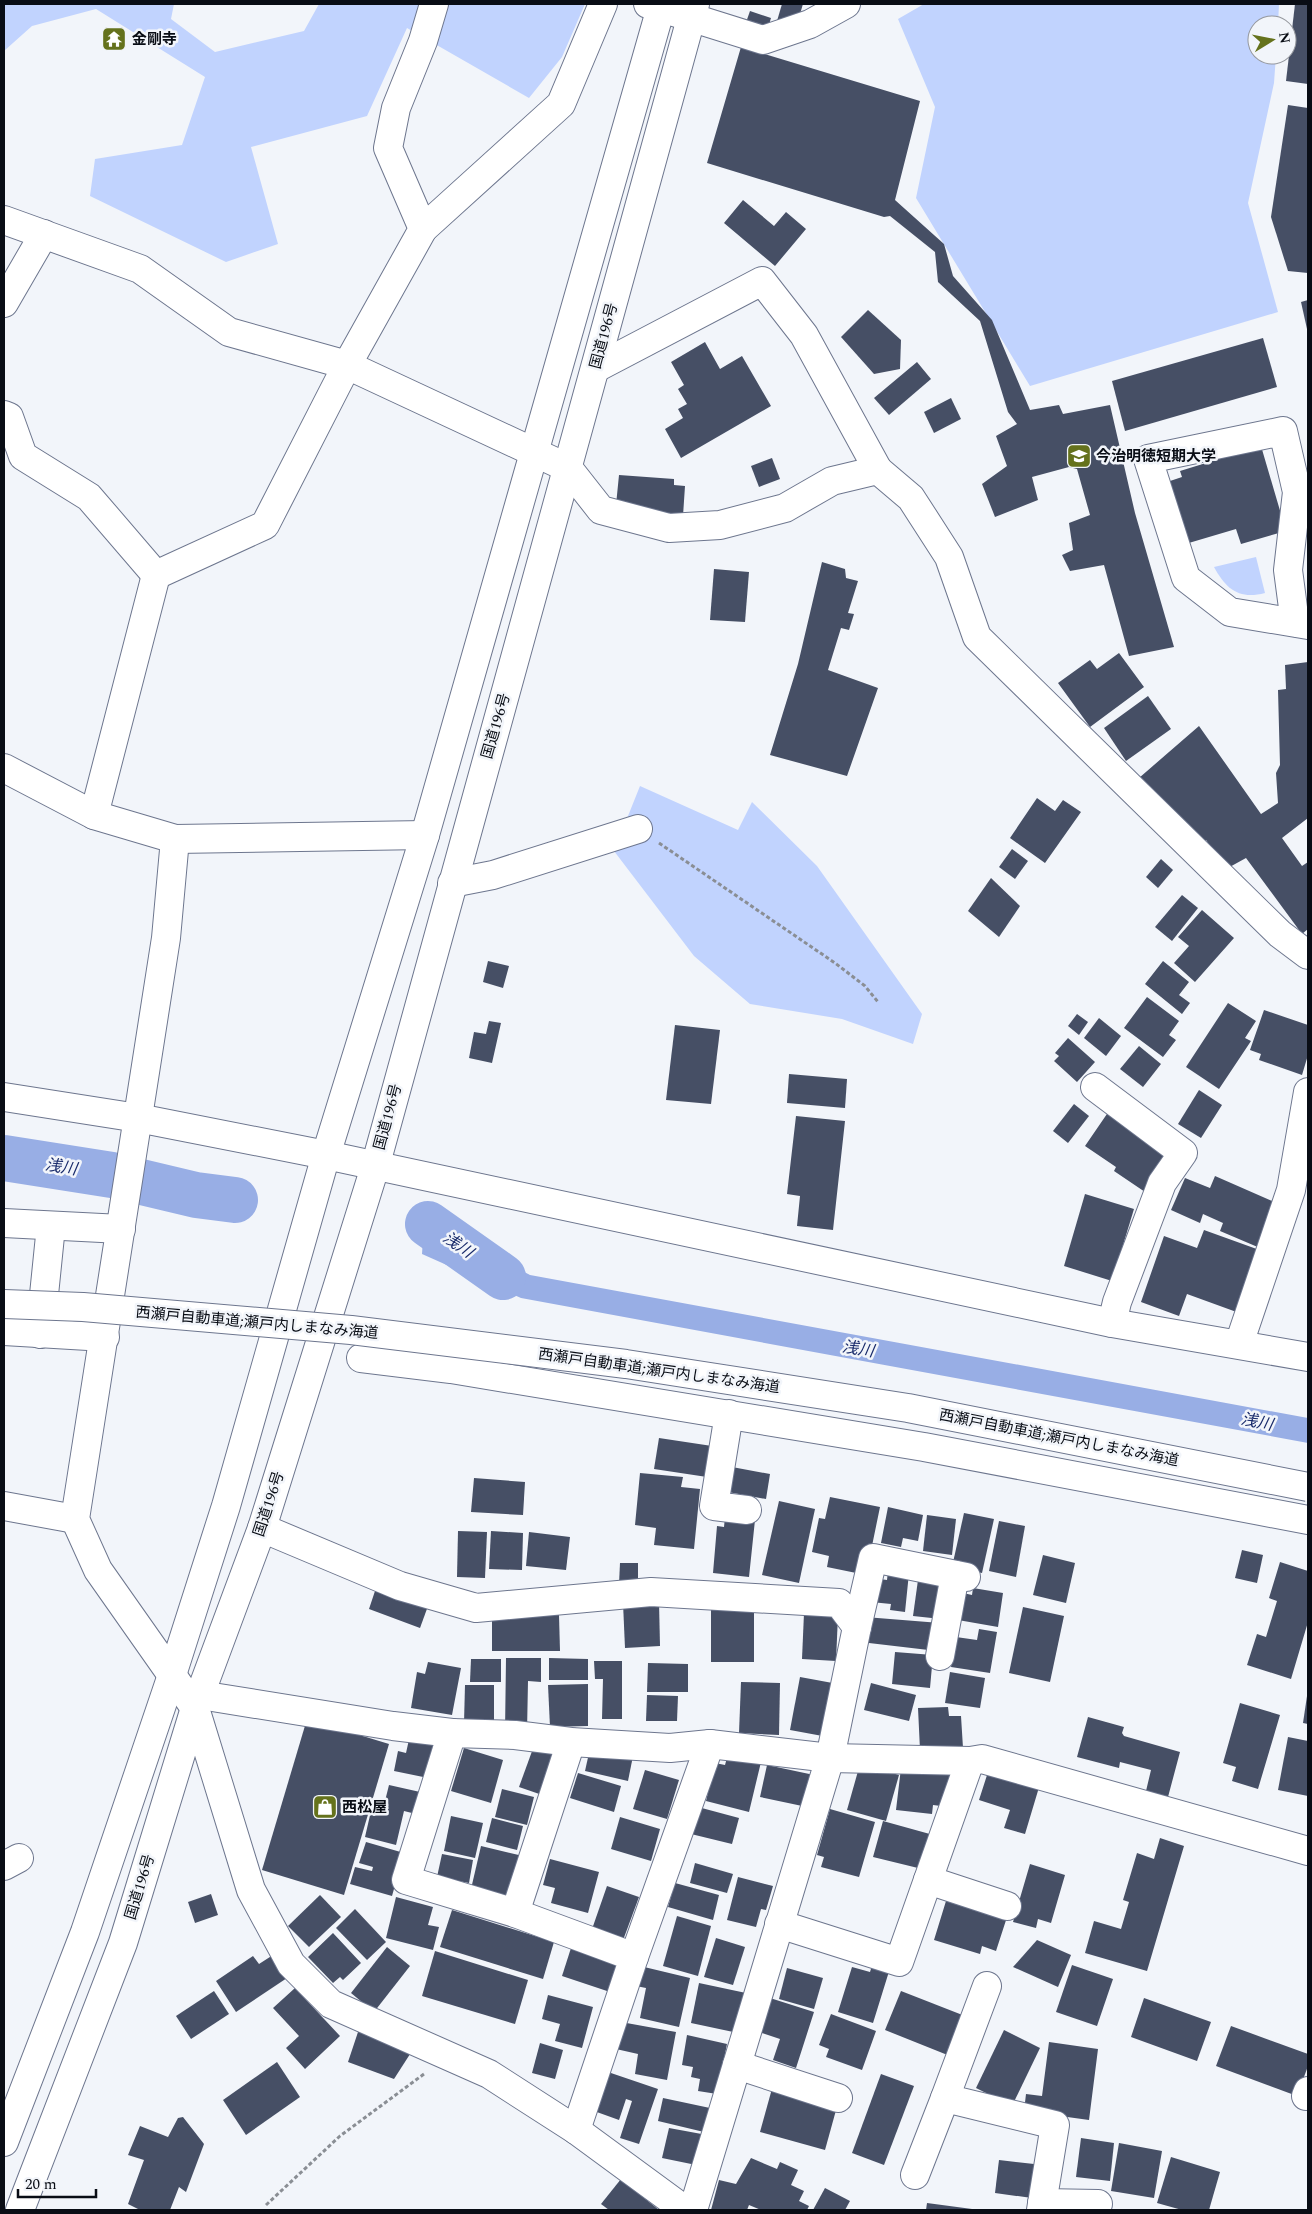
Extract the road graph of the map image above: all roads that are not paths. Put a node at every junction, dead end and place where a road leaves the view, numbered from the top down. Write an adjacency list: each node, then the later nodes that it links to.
1 (434, 4): 7 (main road)
2 (603, 4): 7 (main road)
3 (846, 4): 5 (main road)
4 (657, 5): 5 (main road); 13 (main road)
5 (693, 11): 11 (main road, 国道196号)
6 (4, 220): 8 (main road)
7 (423, 229): 10 (main road)
8 (44, 234): 9 (main road); 10 (main road)
9 (4, 304)
10 (347, 365): 13 (main road); 16 (main road)
11 (596, 368): 14 (main road, 国道196号); 15 (main road)
12 (4, 415): 16 (main road)
13 (534, 452): 14 (main road); 21 (main road)
14 (568, 468): 15 (main road); 23 (main road, 国道196号)
15 (878, 470): 24 (main road)
16 (156, 575): 19 (main road)
17 (1302, 624): 17 (main road)
18 (4, 768): 19 (main road)
19 (94, 815): 22 (main road)
20 (638, 828): 23 (main road)
21 (425, 835): 22 (main road); 29 (main road)
22 (175, 839): 28 (main road)
23 (452, 883): 30 (main road, 国道196号)
24 (1308, 955)
25 (1095, 1087): 35 (main road)
26 (1308, 1092): 39 (main road)
27 (4, 1097): 28 (main road)
28 (138, 1118): 29 (main road); 33 (main road)
29 (326, 1155): 30 (main road); 51 (main road)
30 (375, 1167): 35 (main road); 48 (main road, 国道196号)
31 (4, 1224): 32 (main road)
32 (52, 1226): 33 (main road); 37 (main road)
33 (121, 1229): 38 (main road)
34 (4, 1304): 43 (main road, 西瀬戸自動車道;瀬戸内しまなみ海道, bridge)
35 (1112, 1323): 39 (main road)
36 (4, 1332): 37 (main road)
37 (40, 1334): 38 (main road)
38 (105, 1337): 46 (main road)
39 (1239, 1344): 40 (main road)
40 (1308, 1357)
41 (361, 1358): 42 (main road)
42 (730, 1414): 45 (main road); 47 (main road)
43 (1308, 1487)
44 (4, 1506): 46 (main road)
45 (747, 1510)
46 (76, 1519): 51 (main road)
47 (1308, 1520)
48 (262, 1528): 49 (main road); 52 (main road, 国道196号)
49 (857, 1627): 50 (main road); 56 (main road)
50 (940, 1656)
51 (172, 1675): 52 (main road); 69 (main road)
52 (198, 1701): 53 (main road); 68 (main road); 73 (main road, 国道196号)
53 (452, 1733): 54 (main road); 61 (main road)
54 (571, 1742): 55 (main road); 61 (main road)
55 (710, 1744): 56 (main road); 63 (main road)
56 (830, 1758): 57 (main road); 62 (main road)
57 (970, 1761): 58 (main road); 59 (main road)
58 (1308, 1851)
59 (928, 1880): 60 (main road); 62 (main road)
60 (1007, 1906)
61 (515, 1913): 63 (main road)
62 (779, 1924): 65 (main road)
63 (634, 1957): 68 (main road)
64 (987, 1986): 67 (main road)
65 (737, 2065): 66 (main road); 75 (main road)
66 (838, 2098)
67 (945, 2098): 70 (main road); 72 (main road)
68 (576, 2130): 74 (main road)
69 (4, 2142)
70 (915, 2175)
71 (1098, 2204): 72 (main road)
72 (1042, 2207)
73 (20, 2210)
74 (686, 2210)
75 (693, 2210)

